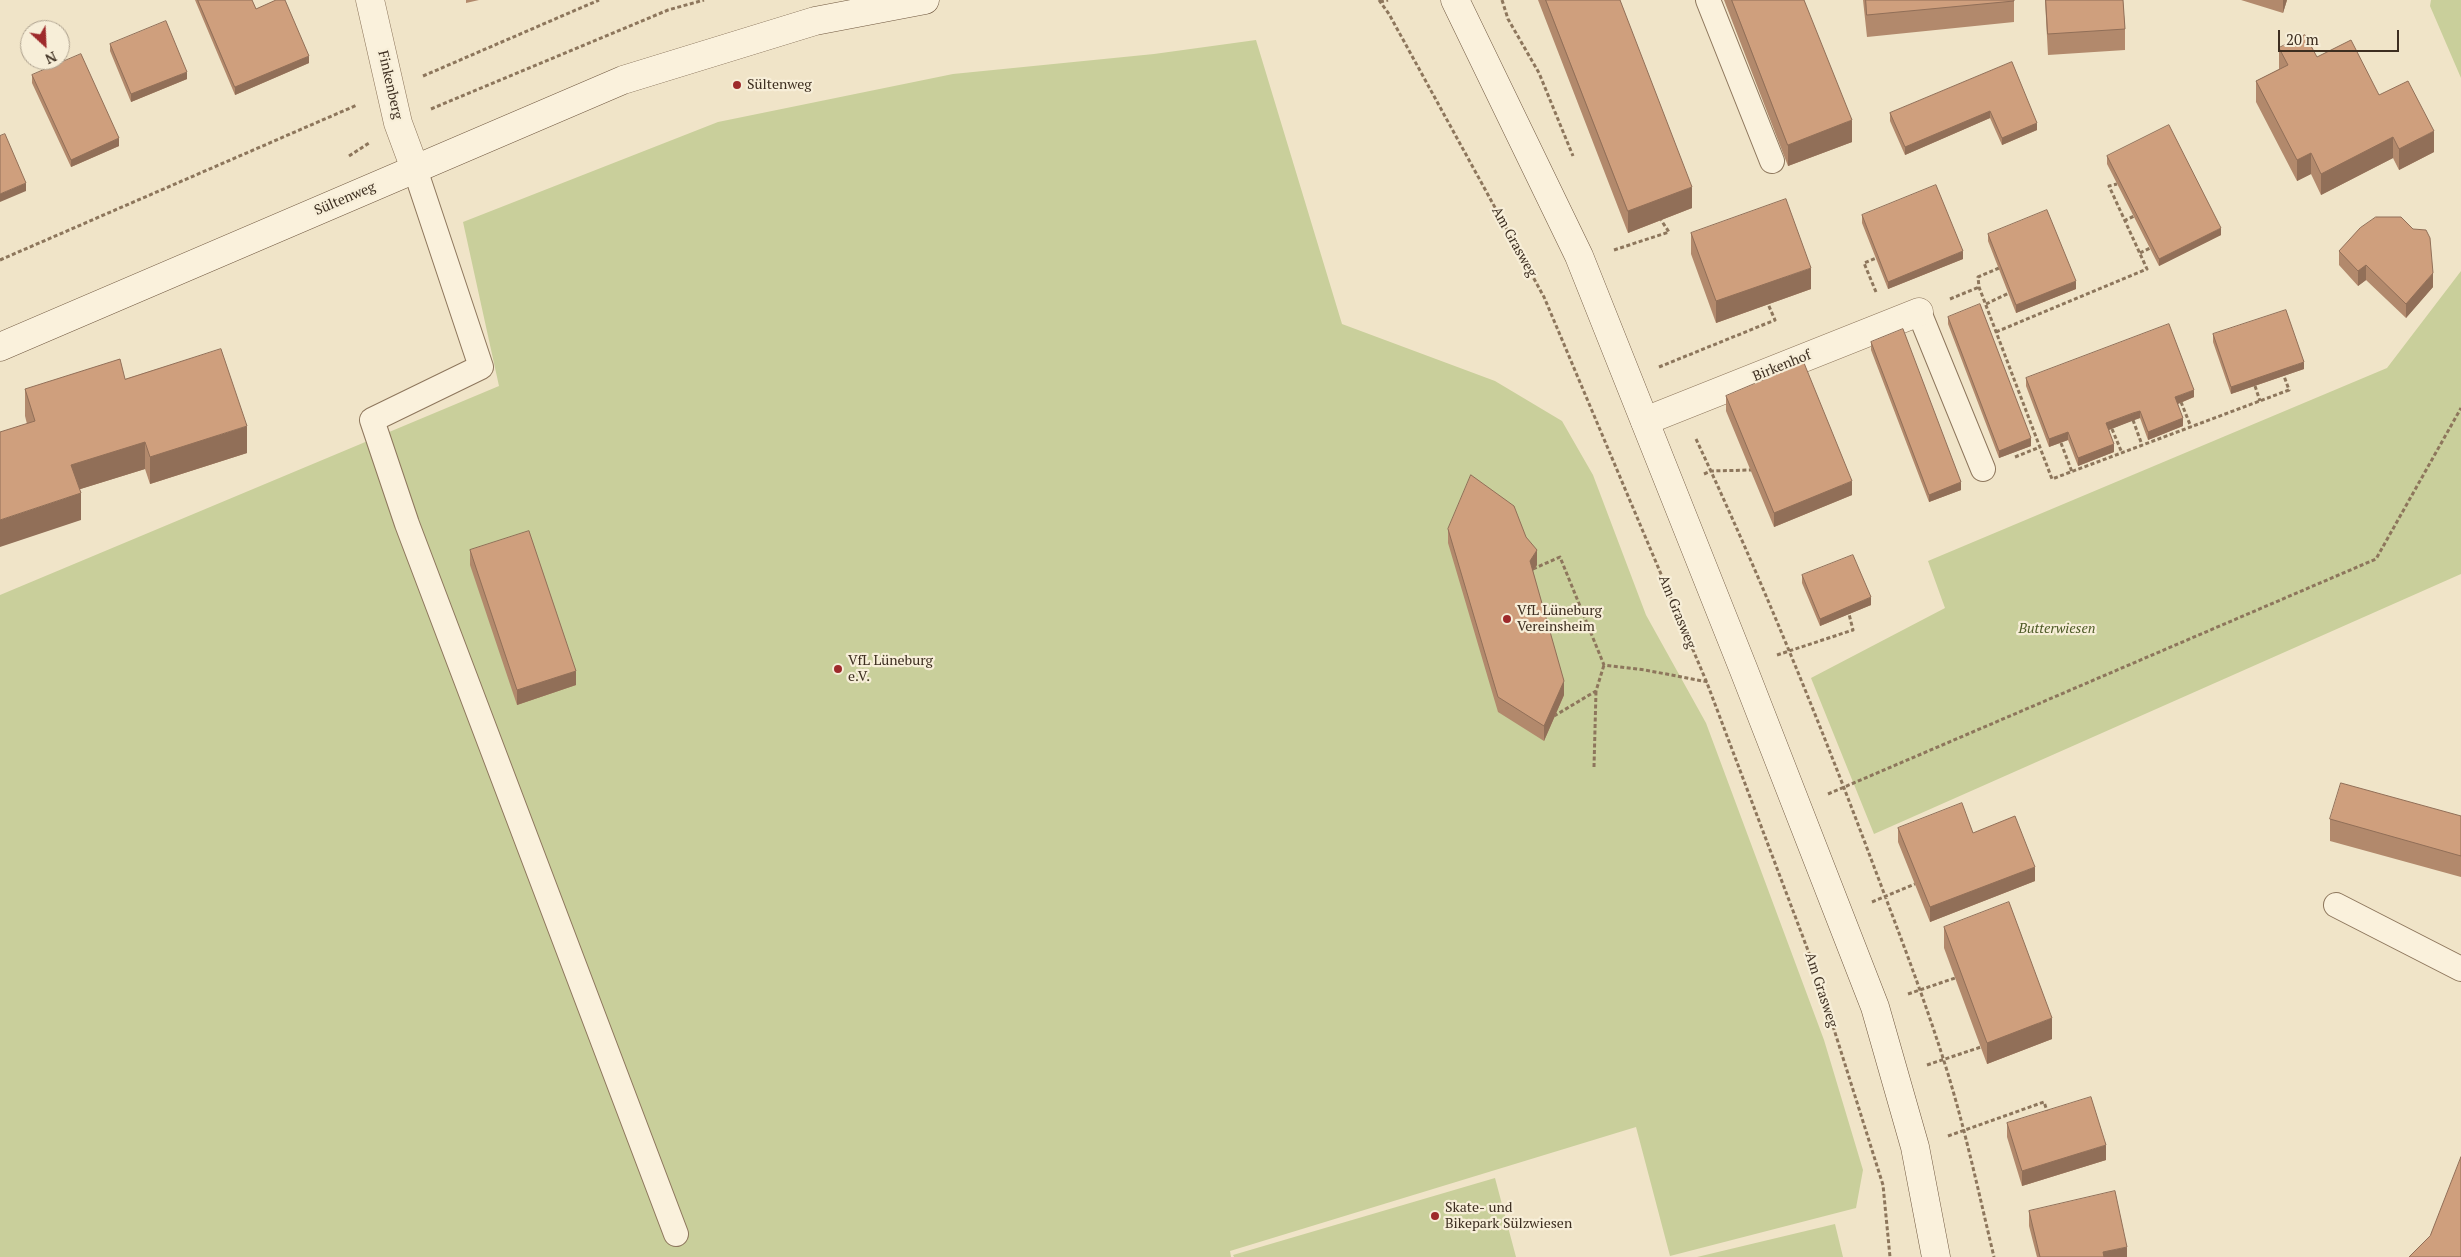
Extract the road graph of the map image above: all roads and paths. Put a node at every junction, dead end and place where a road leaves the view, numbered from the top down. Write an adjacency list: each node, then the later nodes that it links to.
1 (370, 0): 10 (main road, Finkenberg)
2 (599, 0): 10 (path)
3 (704, 0): 11 (path)
4 (925, 0): 15 (main road, Sültenweg)
5 (1388, 0): 9 (path)
6 (1455, 0): 36 (main road)
7 (1502, 0): 14 (path)
8 (1708, 0): 12 (lane)
9 (1380, 1): 59 (path, Am Grasweg)
10 (391, 90): 11 (main road, Finkenberg); 23 (path)
11 (398, 123): 13 (path); 15 (main road, Finkenberg)
12 (1772, 161)
13 (342, 162)
14 (1575, 162)
15 (415, 169): 32 (main road, Sültenweg); 79 (lane)
16 (2118, 184): 19 (path)
17 (2134, 216): 19 (path)
18 (1661, 220): 24 (path)
19 (2124, 221): 21 (path)
20 (2150, 248): 21 (path)
21 (2140, 253): 31 (path)
22 (1876, 258): 30 (path)
23 (0, 260)
24 (1616, 260)
25 (1999, 268): 28 (path)
26 (2009, 293): 28 (path)
27 (1768, 304): 34 (path)
28 (1986, 304): 31 (path)
29 (1919, 312): 30 (main road, Birkenhof); 49 (lane)
30 (1888, 324): 40 (main road, Birkenhof)
31 (1996, 332): 52 (path)
32 (0, 347)
33 (1658, 357): 34 (path)
34 (1661, 366): 36 (path); 40 (path)
35 (2284, 376): 38 (path)
36 (1629, 380): 43 (main road)
37 (2255, 386): 38 (path)
38 (2260, 401): 44 (path)
39 (2181, 402): 44 (path)
40 (1681, 406): 43 (main road, Birkenhof); 51 (path)
41 (2461, 408): 63 (path)
42 (2134, 420): 47 (path)
43 (1645, 421): 53 (main road)
44 (2190, 427): 47 (path)
45 (2112, 429): 48 (path)
46 (2061, 443): 52 (path)
47 (2142, 445): 48 (path)
48 (2122, 453): 52 (path)
49 (1983, 469)
50 (1751, 470): 51 (path)
51 (1711, 471): 53 (path); 56 (path)
52 (2072, 472)
53 (1672, 489): 58 (main road)
54 (1533, 569): 57 (path)
55 (1849, 614): 56 (path)
56 (1789, 650): 58 (path); 63 (path)
57 (1604, 665): 59 (path); 60 (path)
58 (1743, 668): 64 (main road)
59 (1707, 683): 80 (path, Am Grasweg)
60 (1596, 690): 61 (path); 62 (path)
61 (1554, 716)
62 (1594, 767)
63 (1844, 788): 64 (path); 66 (path)
64 (1798, 807): 68 (main road)
65 (1915, 884): 66 (path)
66 (1885, 896): 68 (path); 71 (path)
67 (2336, 905): 69 (lane)
68 (1840, 915): 72 (main road)
69 (2461, 969)
70 (1955, 978): 71 (path)
71 (1920, 990): 72 (path); 74 (path)
72 (1875, 1006): 75 (main road)
73 (1981, 1047): 74 (path)
74 (1944, 1058): 75 (path); 77 (path)
75 (1896, 1076): 78 (main road)
76 (2049, 1117): 77 (path)
77 (1964, 1131): 78 (path); 82 (path)
78 (1915, 1147): 81 (main road)
79 (676, 1234)
80 (1890, 1257)
81 (1936, 1257)
82 (1994, 1257)

